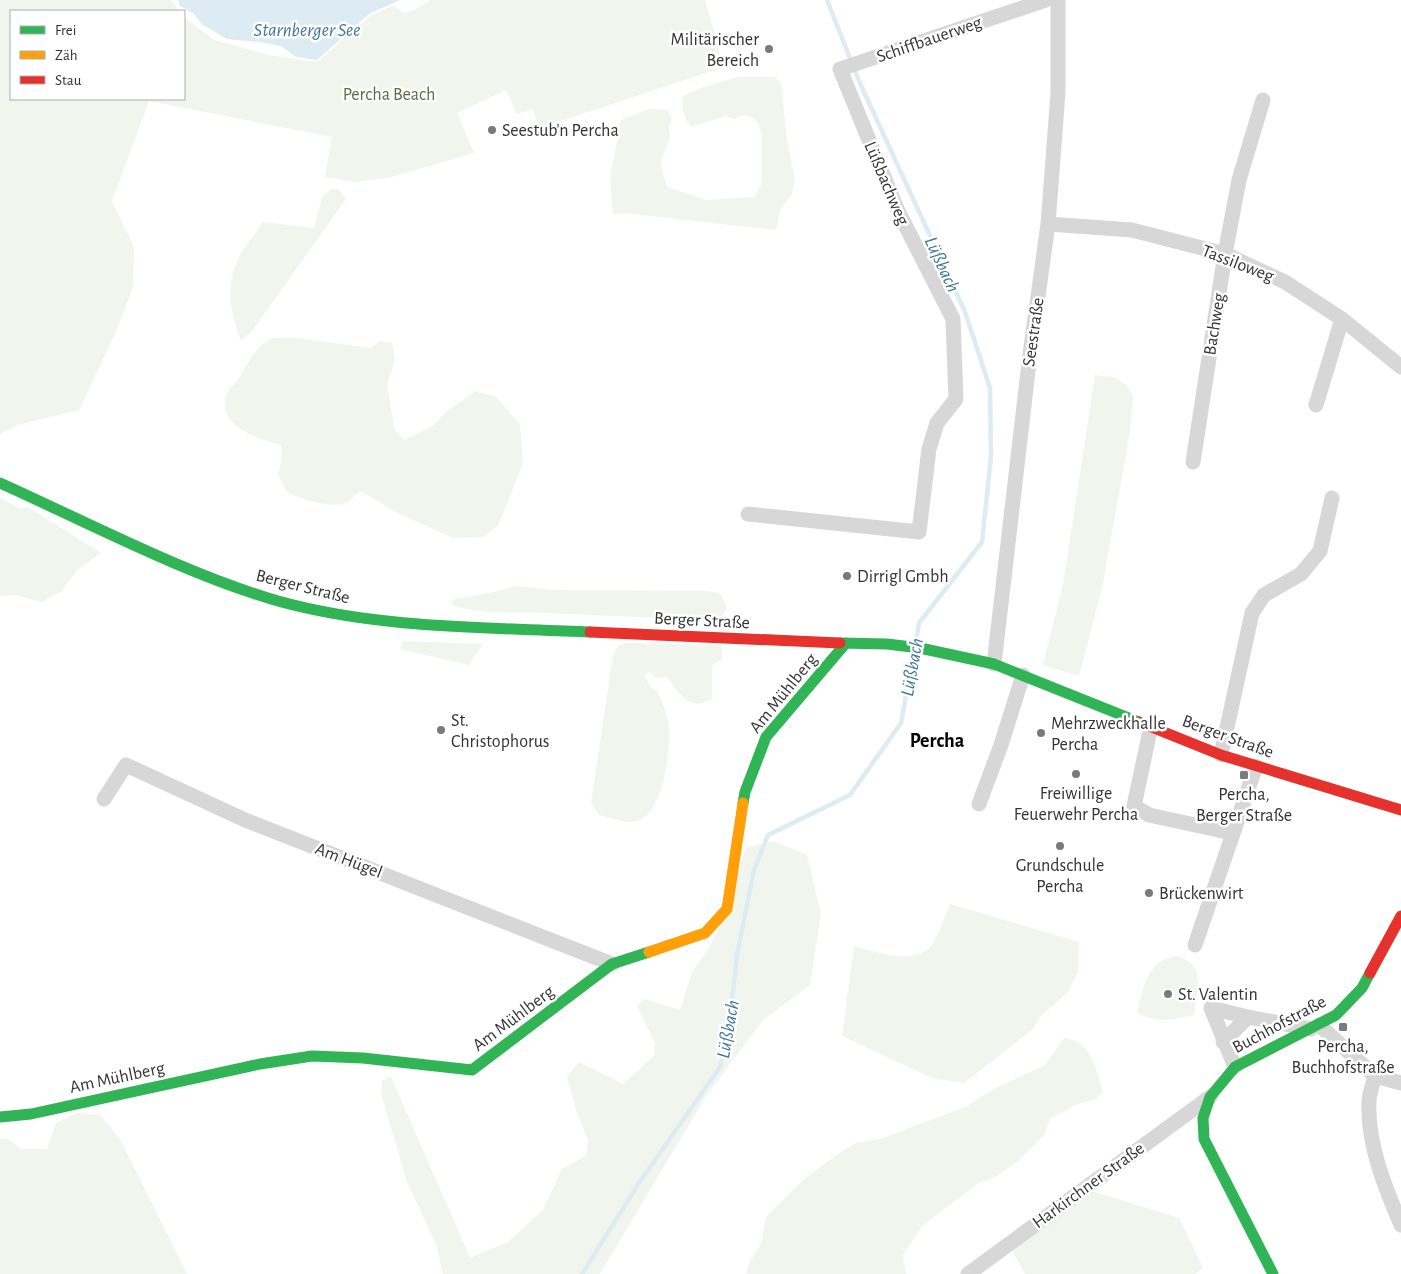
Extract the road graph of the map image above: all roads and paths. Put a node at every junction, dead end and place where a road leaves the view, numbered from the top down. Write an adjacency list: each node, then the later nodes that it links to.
1 (1046, 0): 3 (street, Schiffbauerweg)
2 (1058, 0): 5 (street, Seestraße)
3 (840, 68): 13 (street, Lüßbachweg)
4 (1263, 100): 6 (street, Bachweg)
5 (1048, 224): 6 (street, Tassiloweg); 15 (street, Seestraße)
6 (1225, 254): 7 (street, Tassiloweg); 10 (street, Bachweg)
7 (1342, 320): 8 (street, Tassiloweg); 9 (street)
8 (1401, 367)
9 (1316, 405)
10 (1193, 462)
11 (0, 483): 14 (main road, Berger Straße)
12 (1332, 498): 18 (street)
13 (748, 514)
14 (846, 643): 15 (main road, Berger Straße); 26 (main road, Am Mühlberg)
15 (994, 664): 16 (main road, Berger Straße)
16 (1023, 675): 17 (main road, Berger Straße); 21 (street)
17 (1151, 726): 18 (main road, Berger Straße); 23 (street)
18 (1222, 755): 19 (main road, Berger Straße)
19 (1256, 766): 22 (main road, Berger Straße); 23 (street)
20 (104, 799): 26 (street, Am Hügel)
21 (979, 804)
22 (1401, 810)
23 (1232, 833): 25 (street)
24 (1401, 916): 28 (main road, Buchhofstraße)
25 (1195, 945)
26 (612, 964): 34 (main road, Am Mühlberg)
27 (1248, 1017): 28 (street); 29 (street); 29 (street)
28 (1315, 1027): 30 (main road, Buchhofstraße); 31 (street)
29 (1224, 1042): 30 (street)
30 (1235, 1067): 33 (main road, Buchhofstraße)
31 (1375, 1076): 32 (street); 35 (street)
32 (1401, 1083)
33 (1210, 1097): 36 (street, Harkirchner Straße); 37 (main road, Buchhofstraße)
34 (0, 1117)
35 (1401, 1225)
36 (968, 1274)
37 (1272, 1274)

